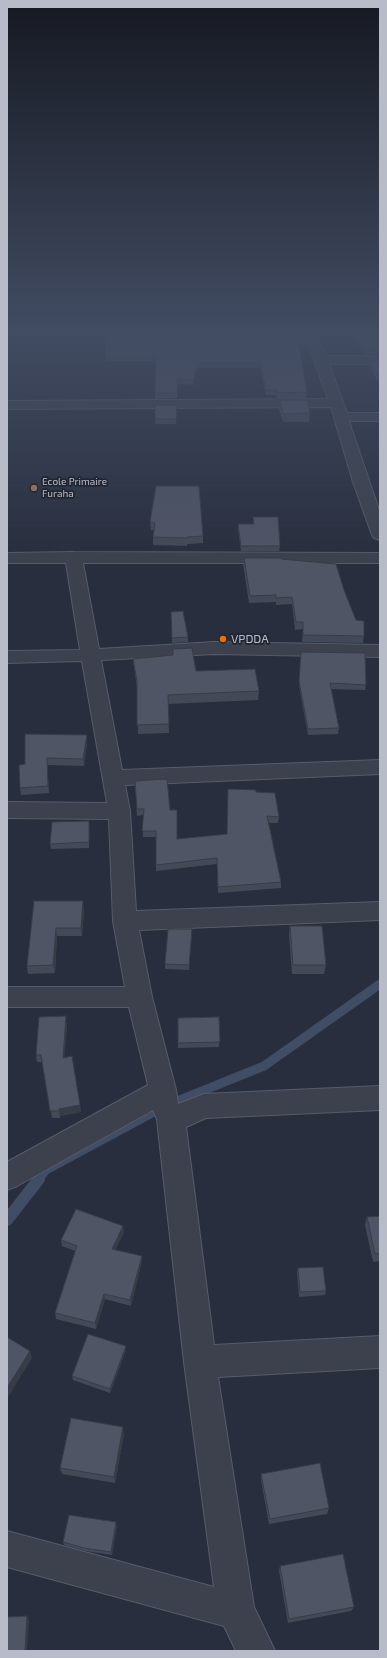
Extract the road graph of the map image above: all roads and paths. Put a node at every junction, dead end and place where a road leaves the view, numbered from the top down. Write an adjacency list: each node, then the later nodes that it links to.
1 (338, 409): 3 (street)
2 (380, 417): 3 (street)
3 (341, 418): 4 (street)
4 (380, 535)
5 (73, 557): 6 (street); 7 (street); 9 (street)
6 (7, 558)
7 (380, 558)
8 (380, 651): 9 (street)
9 (92, 655): 10 (street); 12 (street)
10 (7, 657)
11 (380, 768): 12 (street)
12 (113, 778): 14 (street)
13 (7, 810): 14 (street)
14 (119, 811): 16 (street)
15 (380, 911): 16 (street)
16 (125, 921): 18 (street)
17 (7, 997): 18 (street)
18 (139, 997): 19 (street)
19 (163, 1090): 21 (street); 22 (street)
20 (380, 1098): 21 (street)
21 (171, 1120): 24 (street)
22 (7, 1177)
23 (380, 1352): 24 (street)
24 (200, 1362): 26 (street)
25 (7, 1549): 26 (street)
26 (236, 1611): 27 (street)
27 (256, 1651)

